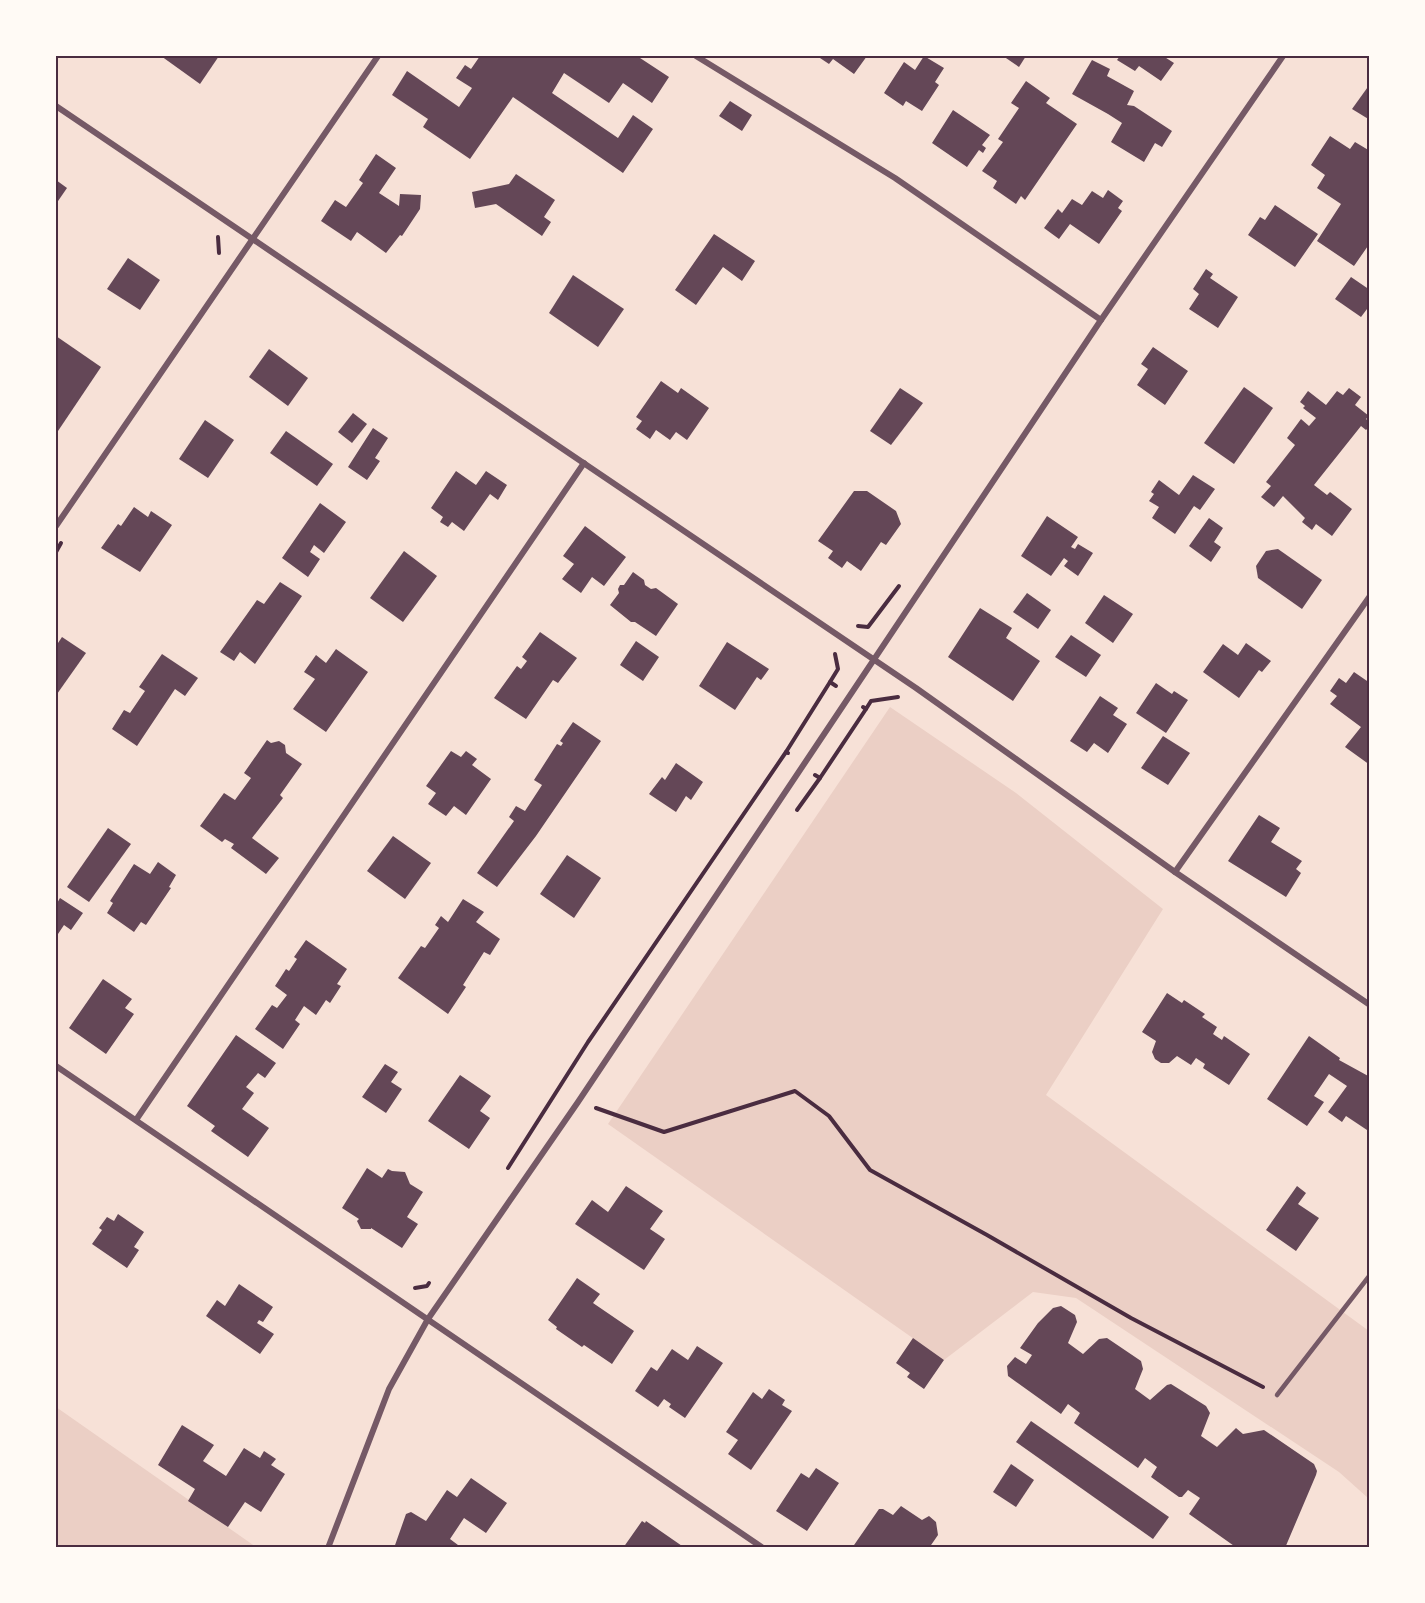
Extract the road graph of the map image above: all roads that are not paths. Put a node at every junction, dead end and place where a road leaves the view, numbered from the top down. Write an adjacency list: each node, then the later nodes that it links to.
1 (378, 56): 5 (street)
2 (696, 56): 6 (street)
3 (1283, 56): 6 (street)
4 (56, 106): 5 (street)
5 (251, 240): 7 (street); 8 (street)
6 (1101, 320): 10 (street)
7 (584, 463): 10 (street); 14 (street)
8 (56, 526)
9 (1370, 596): 11 (street)
10 (874, 659): 11 (street); 16 (street)
11 (1176, 872): 12 (street)
12 (1370, 1005)
13 (56, 1066): 14 (street)
14 (136, 1120): 16 (street)
15 (1370, 1275): 17 (lane)
16 (428, 1319): 18 (street); 19 (street)
17 (1277, 1395)
18 (328, 1548)
19 (763, 1548)

